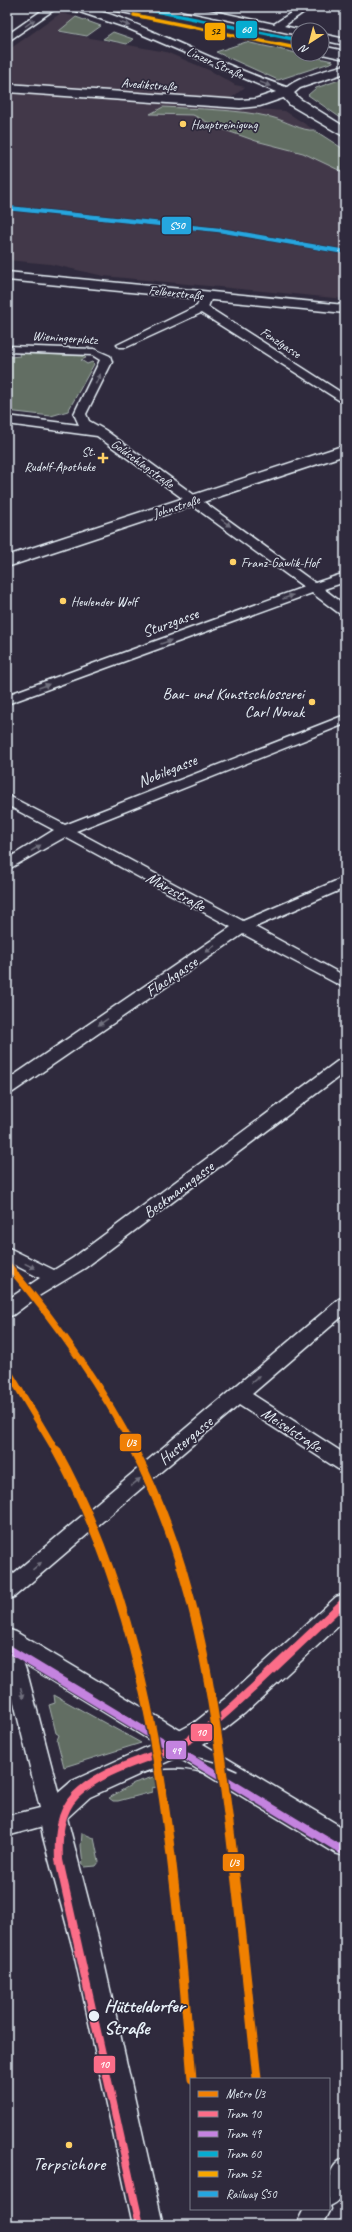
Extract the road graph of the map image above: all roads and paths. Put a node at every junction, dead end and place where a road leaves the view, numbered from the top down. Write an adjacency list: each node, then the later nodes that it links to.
1 (53, 7): 10 (street, one-way to 1)
2 (75, 7): 18 (street, Linzer Straße, one-way to 18)
3 (97, 7): 7 (street)
4 (112, 7): 7 (street)
5 (182, 7): 8 (street)
6 (306, 7): 8 (street)
7 (140, 13): 13 (street)
8 (276, 27): 9 (street)
9 (290, 30)
10 (7, 39)
11 (330, 39): 12 (street)
12 (345, 42)
13 (290, 44)
14 (330, 52): 15 (street)
15 (345, 55)
16 (345, 69): 18 (main road)
17 (7, 88): 18 (street, Avedikstraße)
18 (288, 92): 19 (main road, Linzer Straße)
19 (345, 133)
20 (7, 276): 21 (main road, Felberstraße)
21 (204, 301): 22 (main road, Felberstraße); 23 (street); 25 (street, Fenzlgasse)
22 (345, 309)
23 (123, 345)
24 (7, 349): 26 (street, Wieningerplatz, one-way to 24)
25 (345, 400)
26 (80, 414): 28 (street, Goldschlagstraße)
27 (7, 420): 28 (street)
28 (93, 430): 30 (street, Goldschlagstraße)
29 (345, 450): 30 (main road, Johnstraße)
30 (195, 500): 31 (main road, Johnstraße); 33 (street, Goldschlagstraße, one-way to 33)
31 (7, 562)
32 (345, 577): 33 (street, Sturzgasse)
33 (314, 588): 34 (street, Goldschlagstraße); 35 (street, Sturzgasse, one-way to 33)
34 (345, 611)
35 (7, 700)
36 (345, 719): 38 (street, Nobilegasse)
37 (7, 799): 38 (street, Märzstraße)
38 (65, 830): 39 (street, Nobilegasse, one-way to 38); 41 (street, Märzstraße)
39 (7, 866)
40 (345, 882): 41 (street, Flachgasse)
41 (242, 927): 42 (street, Märzstraße); 44 (street, Flachgasse, one-way to 44)
42 (345, 983)
43 (345, 1064): 46 (street, Beckmanngasse)
44 (7, 1088)
45 (7, 1253): 46 (street, one-way to 46)
46 (54, 1278): 48 (street, Beckmanngasse)
47 (345, 1304): 49 (street, Hustergasse, one-way to 47)
48 (7, 1310)
49 (239, 1395): 50 (street, Meiselstraße); 51 (street, Hustergasse, one-way to 49)
50 (345, 1464)
51 (7, 1591)
52 (345, 1604): 54 (street)
53 (7, 1641): 54 (main road); 55 (street, one-way to 55)
54 (180, 1743): 55 (street); 57 (main road)
55 (53, 1814): 56 (street); 61 (street)
56 (7, 1826)
57 (345, 1844)
58 (345, 2170): 59 (street)
59 (330, 2192)
60 (318, 2210): 62 (street)
61 (148, 2225)
62 (308, 2225)

